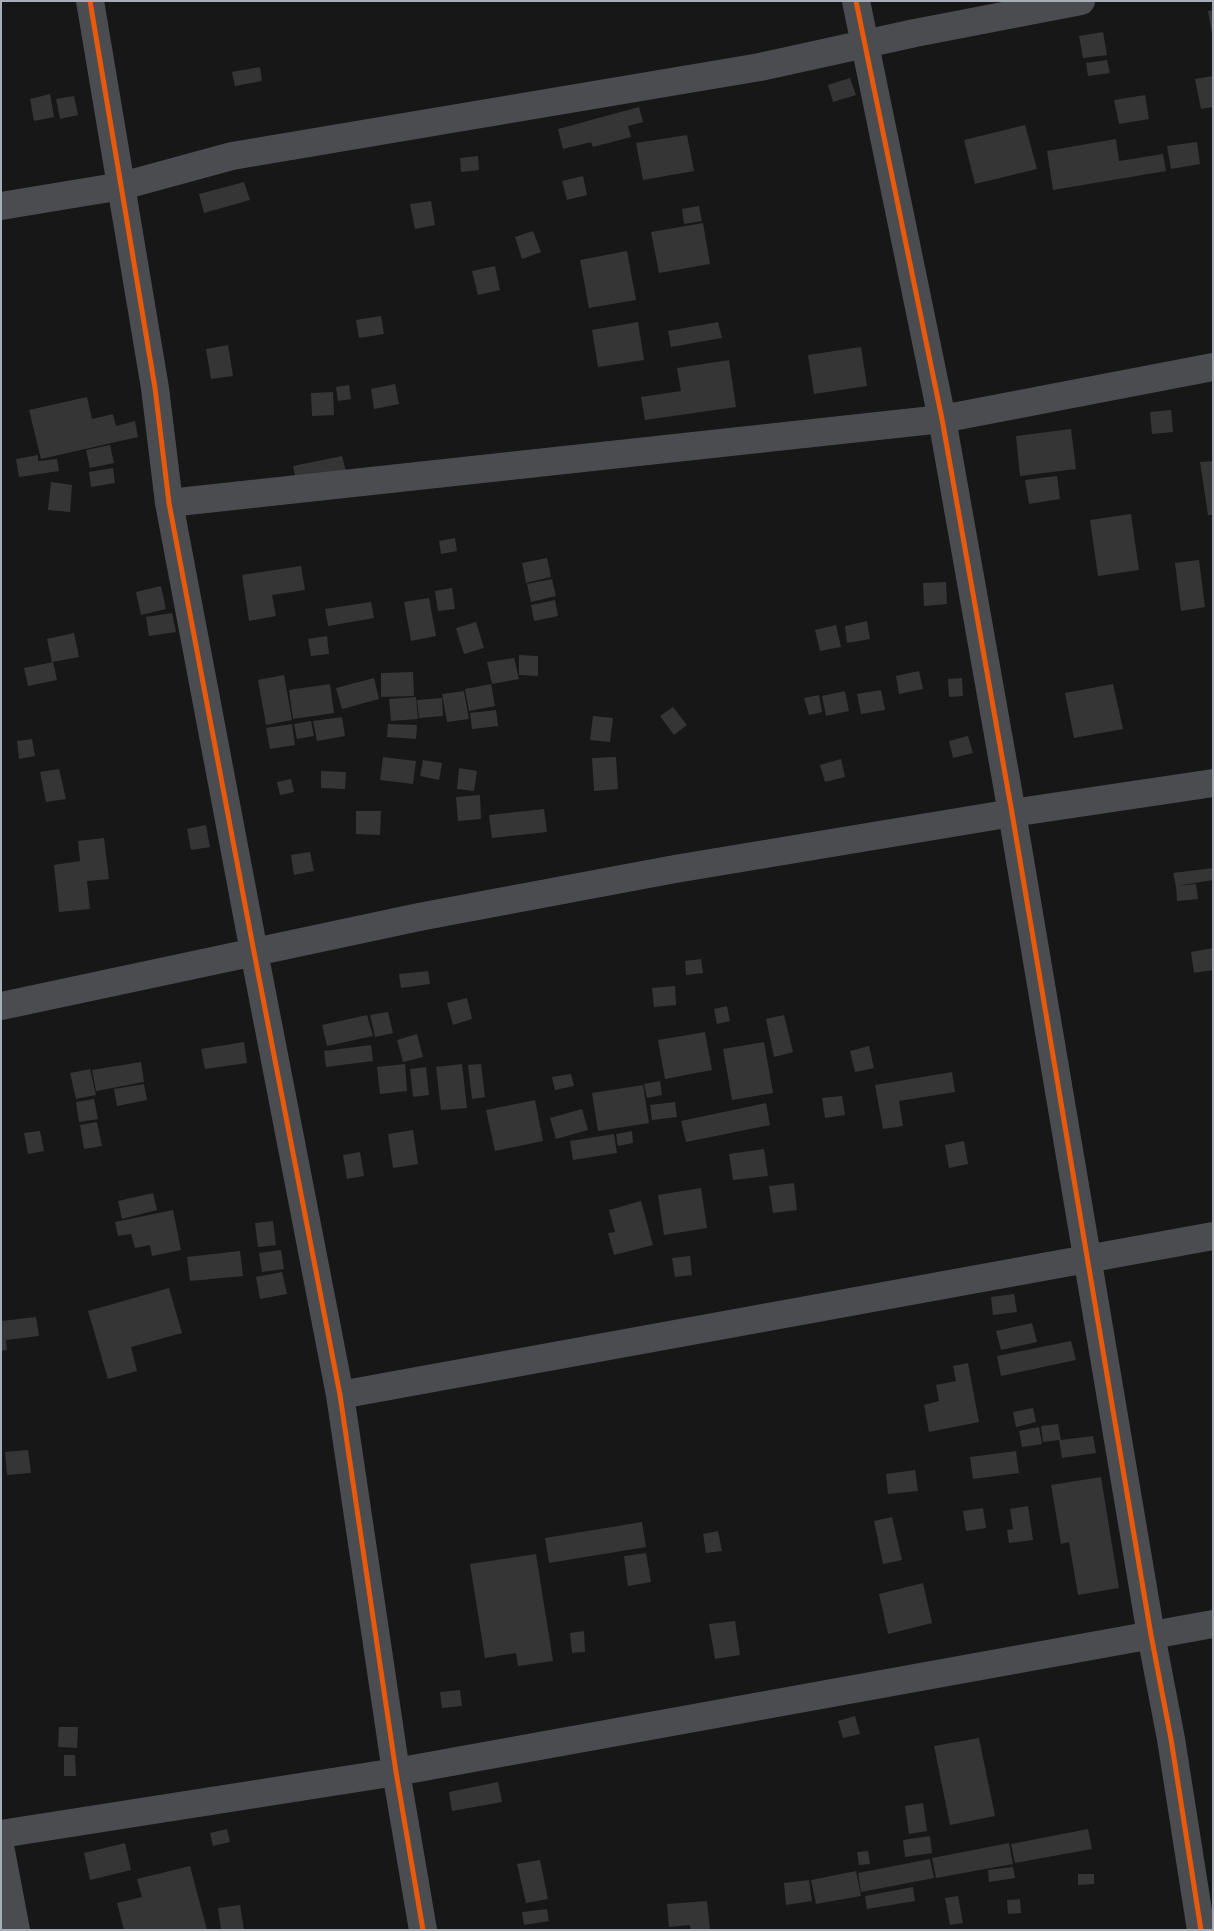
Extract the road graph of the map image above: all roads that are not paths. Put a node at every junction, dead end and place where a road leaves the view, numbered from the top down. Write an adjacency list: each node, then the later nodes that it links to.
1 (90, 1): 5 (street)
2 (856, 1): 4 (street)
3 (1081, 1): 4 (street)
4 (864, 45): 5 (street); 8 (street)
5 (122, 186): 6 (street); 9 (street)
6 (1, 206)
7 (1213, 367): 8 (street)
8 (942, 419): 9 (street); 11 (street)
9 (169, 503): 12 (street)
10 (1213, 783): 11 (street)
11 (1012, 813): 12 (street); 15 (street)
12 (254, 952): 13 (street); 16 (street)
13 (1, 1006)
14 (1213, 1236): 15 (street)
15 (1088, 1259): 16 (street); 18 (street)
16 (340, 1395): 19 (street)
17 (1213, 1624): 18 (street)
18 (1151, 1635): 19 (street); 24 (street)
19 (396, 1772): 20 (street); 23 (street)
20 (1, 1834)
21 (1, 1851): 22 (street)
22 (16, 1930)
23 (423, 1930)
24 (1201, 1930)

